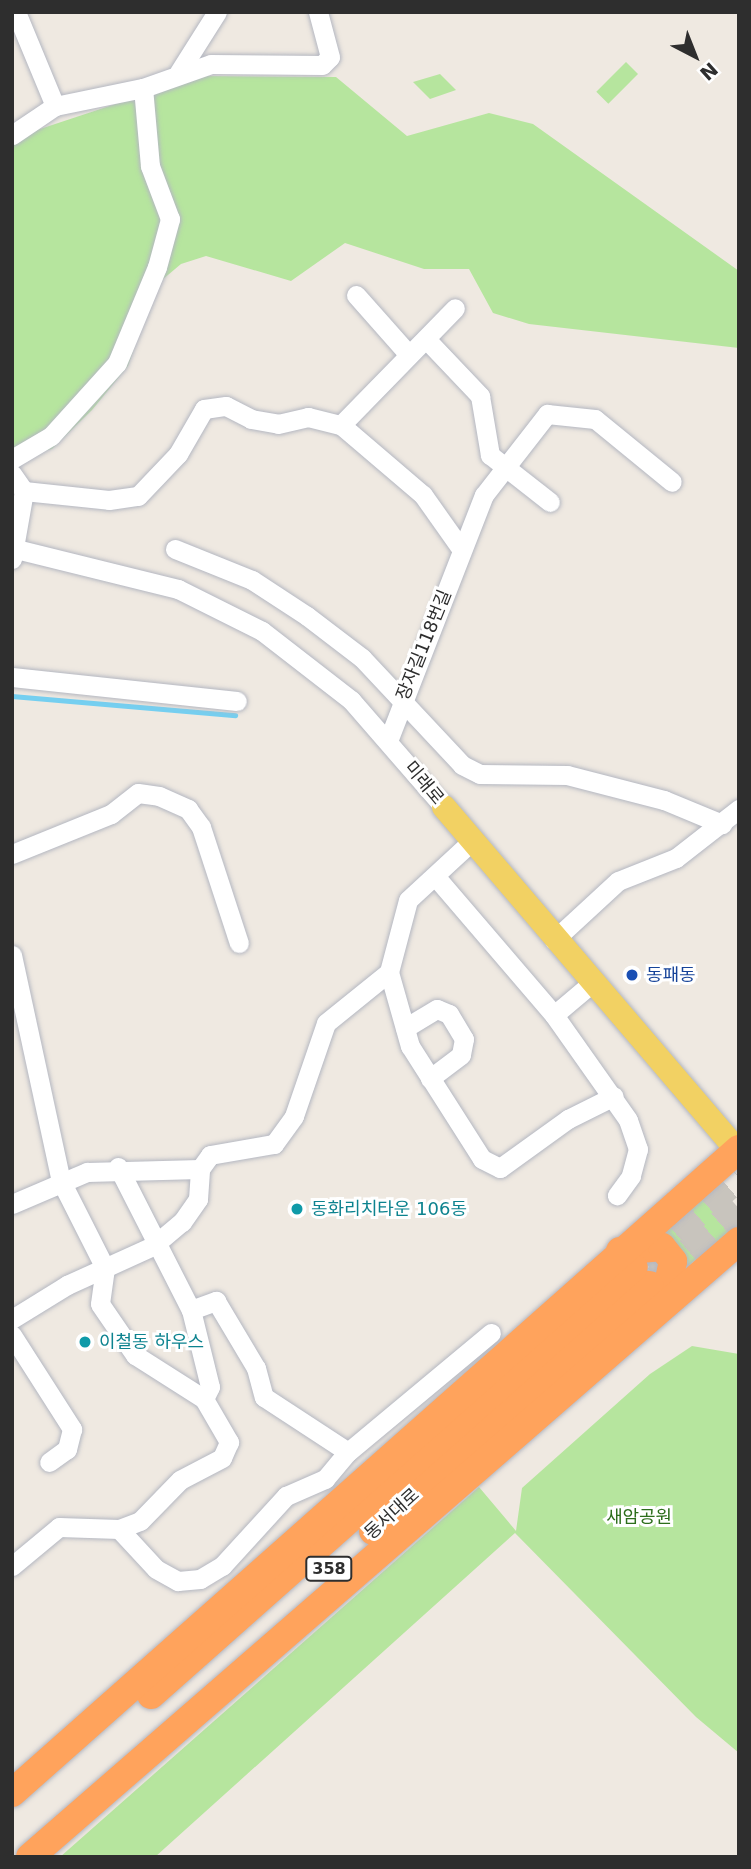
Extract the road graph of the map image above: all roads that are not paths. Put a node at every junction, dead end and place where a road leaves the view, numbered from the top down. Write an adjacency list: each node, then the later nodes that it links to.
1 (16, 12): 6 (street)
2 (217, 12): 4 (street)
3 (318, 12): 4 (street)
4 (178, 72): 5 (street)
5 (143, 88): 6 (street); 13 (street)
6 (55, 106): 7 (street)
7 (12, 135)
8 (356, 295): 11 (street)
9 (455, 308): 10 (street)
10 (426, 339): 11 (street); 14 (street)
11 (409, 355): 12 (street)
12 (341, 425): 17 (street); 20 (street)
13 (12, 459)
14 (504, 469): 16 (street, 장자길118번길); 18 (street); 20 (street, 장자길118번길)
15 (12, 474): 17 (street)
16 (672, 482)
17 (24, 491): 21 (street)
18 (550, 502)
19 (175, 549): 23 (street)
20 (462, 550): 23 (street, 장자길118번길)
21 (13, 552): 25 (street, 미래로)
22 (12, 677): 24 (street)
23 (402, 699): 25 (street, 장자길118번길); 28 (street)
24 (237, 701)
25 (388, 741): 26 (street, 미래로)
26 (444, 807): 29 (main road, 미래로)
27 (739, 809): 28 (street)
28 (722, 824): 32 (street)
29 (472, 841): 31 (street); 32 (main road, 미래로)
30 (12, 854): 33 (street)
31 (435, 876): 35 (street); 37 (street)
32 (554, 940): 36 (main road, 미래로)
33 (239, 943)
34 (12, 955): 44 (street)
35 (389, 972): 38 (street); 43 (street)
36 (592, 984): 37 (street); 41 (main road, 미래로)
37 (554, 1015): 40 (street)
38 (405, 1028): 39 (street); 39 (street)
39 (430, 1078): 40 (street)
40 (614, 1096): 45 (street)
41 (738, 1151): 50 (highway)
42 (118, 1167): 43 (street); 44 (street); 48 (street)
43 (200, 1169): 48 (street)
44 (61, 1181): 46 (street); 49 (street)
45 (617, 1195)
46 (12, 1204)
47 (739, 1241): 50 (highway)
48 (153, 1246): 49 (street); 51 (street)
49 (105, 1268): 52 (street); 55 (street)
50 (642, 1276): 60 (highway); 61 (highway, 동서대로 / 358); 62 (highway, 동서대로 / 358); 63 (highway)
51 (191, 1310): 55 (street); 56 (street)
52 (12, 1319)
53 (491, 1333): 56 (street)
54 (12, 1335): 57 (street)
55 (204, 1399): 58 (street)
56 (348, 1452): 58 (street)
57 (49, 1462)
58 (119, 1529): 59 (street)
59 (12, 1566)
60 (12, 1793)
61 (12, 1812)
62 (13, 1857)
63 (30, 1857)

